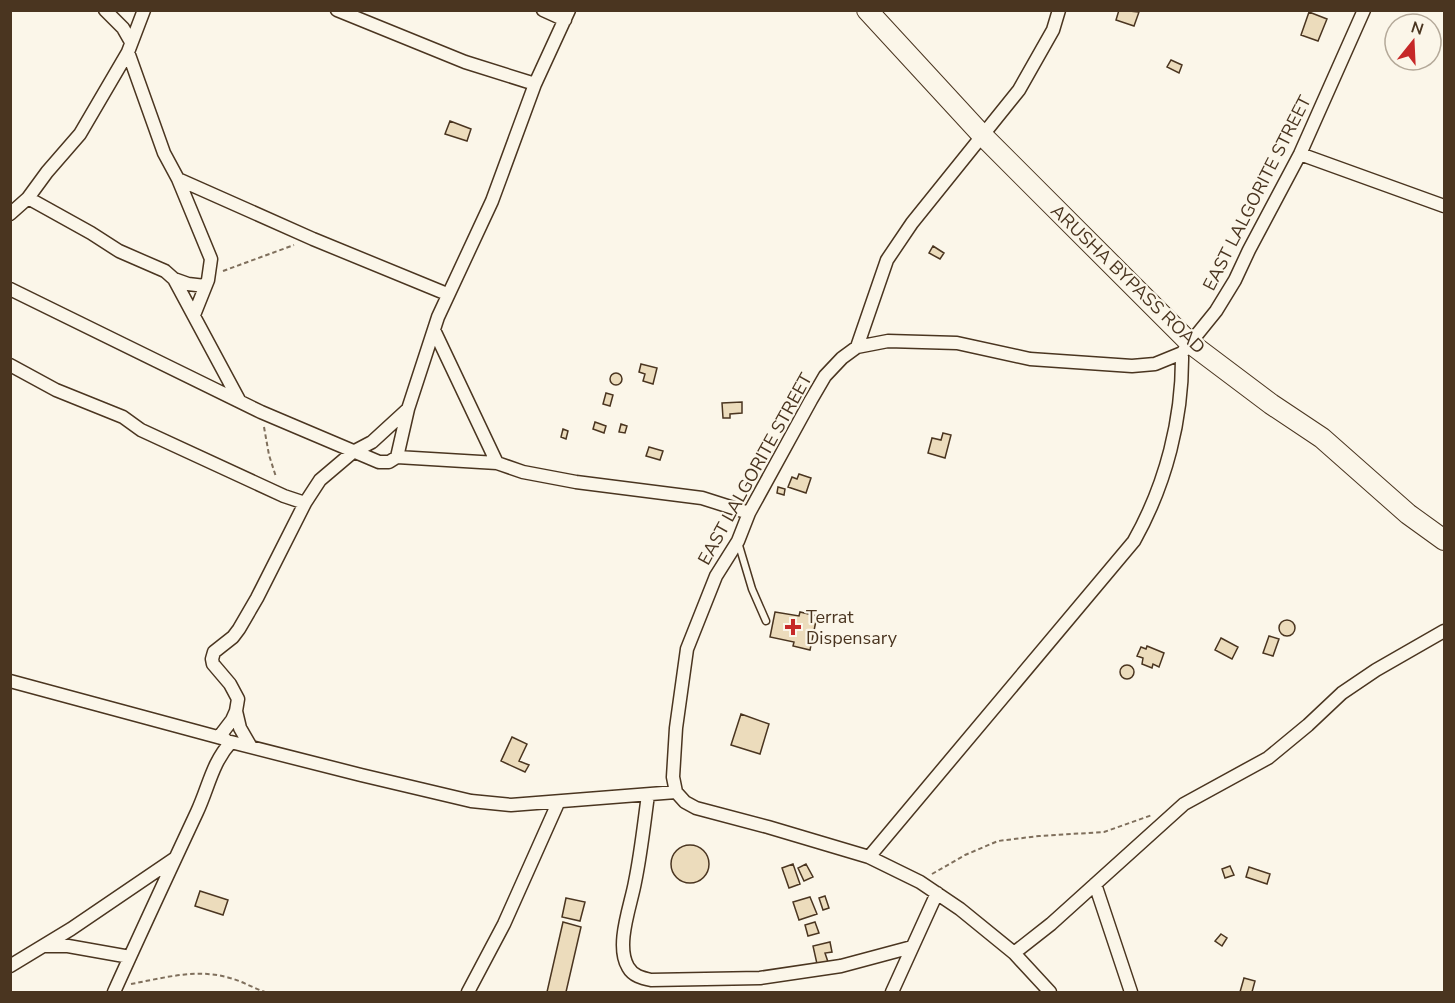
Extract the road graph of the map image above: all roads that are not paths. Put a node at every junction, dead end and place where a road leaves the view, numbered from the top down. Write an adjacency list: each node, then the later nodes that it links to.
1 (105, 10): 9 (street)
2 (144, 10): 9 (street)
3 (337, 10): 10 (street)
4 (543, 10): 8 (street)
5 (867, 10): 11 (main road, ARUSHA BYPASS ROAD)
6 (1059, 10): 11 (street)
7 (1364, 10): 12 (street, EAST LALGORITE STREET)
8 (567, 15): 10 (street)
9 (130, 47): 13 (street); 14 (street)
10 (535, 84): 20 (street)
11 (983, 136): 23 (street); 24 (main road, ARUSHA BYPASS ROAD)
12 (1300, 154): 15 (street); 24 (street, EAST LALGORITE STREET)
13 (178, 179): 18 (street); 20 (street)
14 (28, 198): 16 (street); 17 (street)
15 (1444, 206)
16 (10, 214)
17 (174, 279): 18 (street); 21 (street)
18 (207, 281): 21 (street)
19 (10, 289): 26 (street)
20 (447, 294): 22 (street)
21 (194, 315): 26 (street)
22 (434, 330): 27 (street); 30 (street)
23 (857, 347): 24 (street, EAST LALGORITE STREET); 32 (street, EAST LALGORITE STREET)
24 (1186, 348): 33 (main road, ARUSHA BYPASS ROAD); 45 (street)
25 (10, 365): 31 (street)
26 (240, 401): 28 (street)
27 (408, 409): 28 (street); 29 (street)
28 (354, 452): 29 (street); 31 (street)
29 (397, 457): 30 (street)
30 (498, 463): 32 (street)
31 (305, 503): 38 (street)
32 (749, 513): 34 (street, EAST LALGORITE STREET)
33 (1444, 540)
34 (738, 541): 35 (lane); 42 (street, EAST LALGORITE STREET)
35 (766, 621)
36 (1444, 631): 47 (street)
37 (10, 681): 39 (street)
38 (236, 711): 39 (street); 41 (street)
39 (219, 737): 40 (street)
40 (231, 742): 41 (street); 46 (street)
41 (250, 747): 44 (street)
42 (676, 792): 43 (street); 45 (street)
43 (648, 795): 44 (street); 50 (street)
44 (558, 803): 55 (street)
45 (869, 857): 48 (street)
46 (175, 859): 49 (street); 52 (street)
47 (1095, 884): 51 (street); 58 (street)
48 (937, 893): 50 (street); 51 (street)
49 (43, 946): 52 (street); 53 (street)
50 (912, 947): 56 (street)
51 (1014, 953): 57 (street)
52 (130, 957): 54 (street)
53 (10, 966)
54 (115, 990)
55 (468, 993)
56 (892, 993)
57 (1050, 993)
58 (1131, 993)

